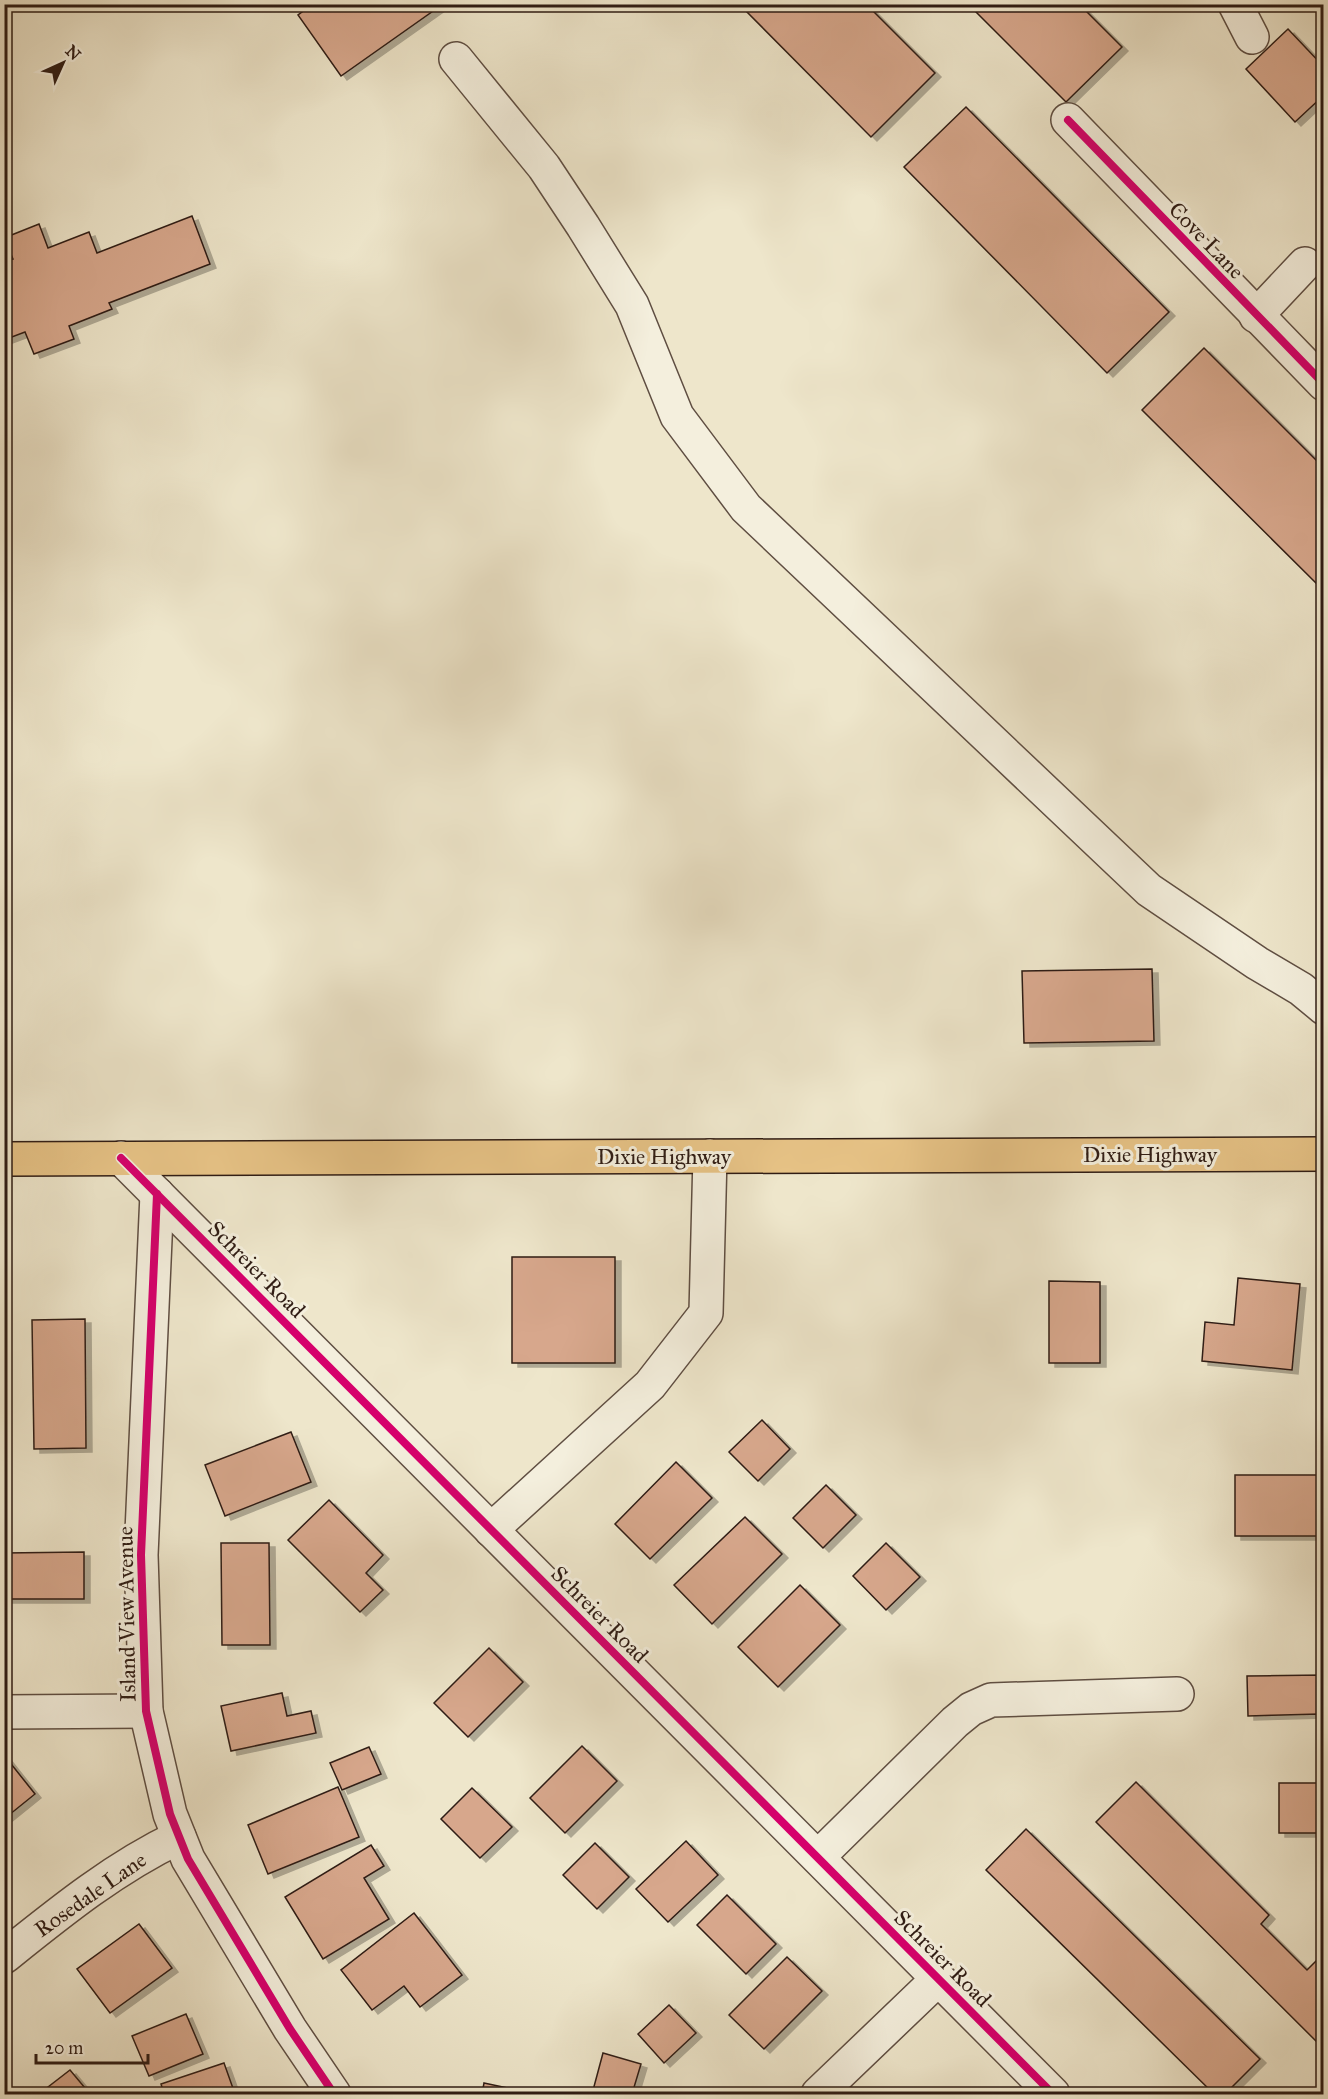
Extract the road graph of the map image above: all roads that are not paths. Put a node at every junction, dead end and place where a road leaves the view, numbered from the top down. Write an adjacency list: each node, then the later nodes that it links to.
1 (1235, 4): 2 (street)
2 (1252, 37)
3 (456, 58): 8 (street)
4 (1068, 120): 6 (street, Cove Lane)
5 (1305, 264): 6 (street)
6 (1256, 316): 7 (street, Cove Lane)
7 (1323, 384)
8 (1323, 1008)
9 (1323, 1154): 10 (main road, Dixie Highway)
10 (710, 1156): 11 (main road, Dixie Highway); 14 (street)
11 (121, 1158): 12 (main road, Dixie Highway); 13 (street, Schreier Road)
12 (4, 1159)
13 (157, 1194): 14 (street, Schreier Road); 16 (street, Island View Avenue)
14 (491, 1530): 19 (street, Schreier Road)
15 (1177, 1694): 19 (street)
16 (146, 1711): 17 (street); 18 (street, Island View Avenue)
17 (4, 1712)
18 (179, 1837): 20 (street, Rosedale Lane); 22 (street, Island View Avenue)
19 (818, 1857): 21 (street, Schreier Road)
20 (4, 1957)
21 (938, 1979): 23 (street); 24 (street, Schreier Road)
22 (334, 2094)
23 (818, 2094)
24 (1053, 2094)

